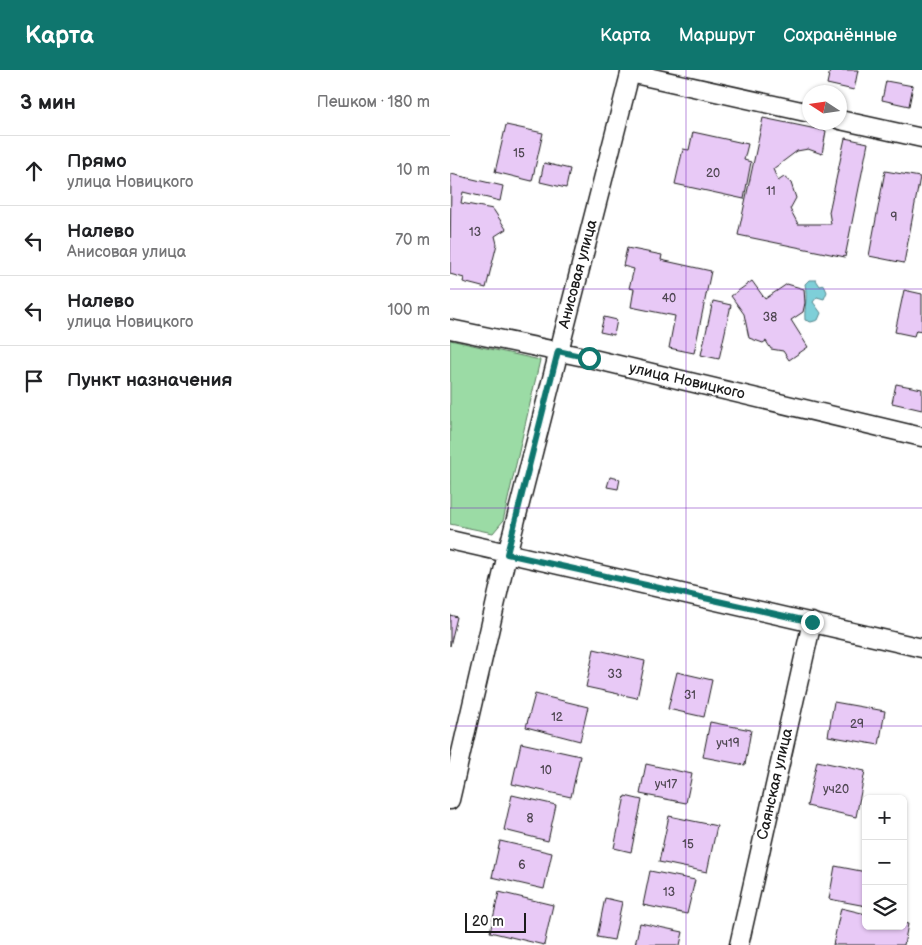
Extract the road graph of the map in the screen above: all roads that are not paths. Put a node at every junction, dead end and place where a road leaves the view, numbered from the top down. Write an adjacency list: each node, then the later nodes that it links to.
1 (630, 72): 2 (street); 6 (street, Анисовая улица)
2 (802, 111)
3 (847, 122): 4 (street)
4 (922, 138)
5 (450, 330): 6 (street, улица Новицкого)
6 (558, 351): 7 (street, улица Новицкого); 9 (street, Анисовая улица)
7 (922, 437)
8 (450, 540): 9 (street)
9 (507, 554): 10 (street); 12 (street, Анисовая улица)
10 (812, 622): 11 (street); 13 (street, Саянская улица)
11 (922, 648)
12 (450, 800)
13 (738, 945)

